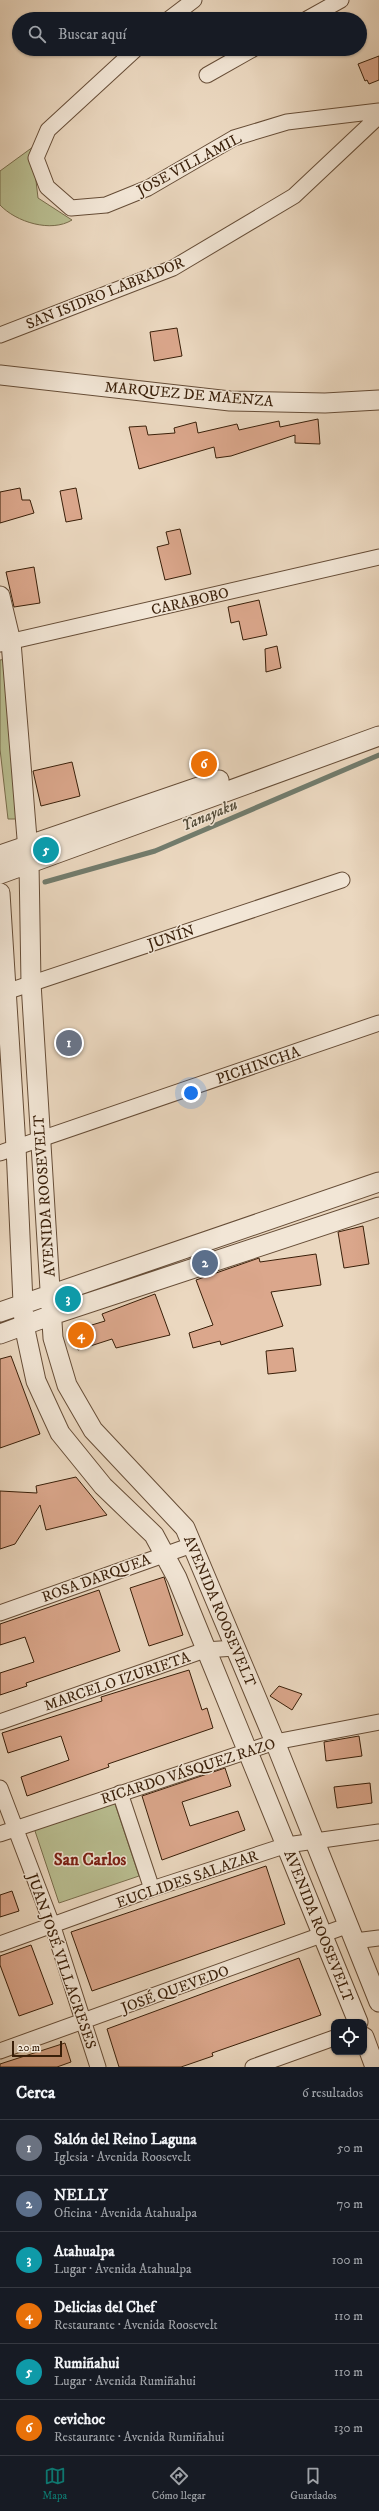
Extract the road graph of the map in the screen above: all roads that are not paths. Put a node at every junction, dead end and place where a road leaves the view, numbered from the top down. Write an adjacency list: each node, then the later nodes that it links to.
1 (194, 0): 3 (street)
2 (341, 0): 4 (street)
3 (178, 12)
4 (320, 12)
5 (128, 56): 8 (street, JOSE VILLAMIL)
6 (240, 56): 7 (street)
7 (207, 74)
8 (379, 111)
9 (379, 116): 10 (street, SAN ISIDRO LABRADOR)
10 (0, 335)
11 (0, 375): 12 (street, MARQUEZ DE MAENZA)
12 (379, 400)
13 (379, 558): 15 (street, CARABOBO)
14 (0, 596): 15 (street, AVENIDA ROOSEVELT)
15 (6, 643): 19 (street, AVENIDA ROOSEVELT)
16 (379, 724): 18 (street)
17 (379, 736): 18 (street)
18 (287, 764): 19 (street)
19 (28, 854): 20 (street); 21 (street); 24 (street, AVENIDA ROOSEVELT)
20 (0, 855)
21 (0, 874)
22 (342, 880): 26 (street, JUNÍN)
23 (0, 893): 25 (street, AVENIDA ROOSEVELT)
24 (30, 913): 25 (street); 26 (street, AVENIDA ROOSEVELT)
25 (2, 918): 27 (street, AVENIDA ROOSEVELT)
26 (31, 983): 27 (street, JUNÍN); 29 (street, AVENIDA ROOSEVELT)
27 (4, 993): 30 (street, AVENIDA ROOSEVELT)
28 (379, 1023): 29 (street, PICHINCHA)
29 (40, 1139): 30 (street, PICHINCHA); 33 (street, AVENIDA ROOSEVELT)
30 (8, 1150): 34 (street, AVENIDA ROOSEVELT)
31 (379, 1182): 33 (street)
32 (379, 1207): 36 (street)
33 (50, 1294): 34 (street); 36 (street, AVENIDA ROOSEVELT)
34 (23, 1304): 35 (street); 37 (street, AVENIDA ROOSEVELT)
35 (0, 1312)
36 (52, 1315): 37 (street); 39 (street, AVENIDA ROOSEVELT)
37 (24, 1325): 38 (street); 40 (street, AVENIDA ROOSEVELT)
38 (0, 1334)
39 (192, 1545): 40 (street, ROSA DARQUEA); 42 (street, AVENIDA ROOSEVELT)
40 (164, 1554): 41 (street, ROSA DARQUEA); 43 (street, AVENIDA ROOSEVELT)
41 (0, 1613)
42 (235, 1648): 43 (street, MARCELO IZURIETA); 46 (street, AVENIDA ROOSEVELT)
43 (205, 1650): 44 (street, MARCELO IZURIETA); 47 (street, AVENIDA ROOSEVELT)
44 (0, 1722)
45 (379, 1722): 46 (street, RICARDO VÁSQUEZ RAZO)
46 (275, 1742): 47 (street, RICARDO VÁSQUEZ RAZO); 53 (street, AVENIDA ROOSEVELT)
47 (248, 1751): 49 (street, RICARDO VÁSQUEZ RAZO); 54 (street, AVENIDA ROOSEVELT)
48 (0, 1788): 50 (street, JUAN JOSÉ VILLACRESES)
49 (120, 1793): 50 (street, RICARDO VÁSQUEZ RAZO); 55 (street)
50 (15, 1829): 52 (street, RICARDO VÁSQUEZ RAZO); 56 (street, JUAN JOSÉ VILLACRESES)
51 (379, 1832): 53 (street, EUCLIDES SALAZAR)
52 (0, 1834)
53 (314, 1842): 54 (street, EUCLIDES SALAZAR); 57 (street, AVENIDA ROOSEVELT)
54 (286, 1845): 55 (street, EUCLIDES SALAZAR); 58 (street, AVENIDA ROOSEVELT)
55 (152, 1889): 56 (street, EUCLIDES SALAZAR)
56 (53, 1927): 60 (street, EUCLIDES SALAZAR); 63 (street, JUAN JOSÉ VILLACRESES)
57 (352, 1933): 58 (street, JOSÉ QUEVEDO); 59 (street, JOSÉ QUEVEDO); 61 (street, AVENIDA ROOSEVELT)
58 (324, 1934): 62 (street, AVENIDA ROOSEVELT); 63 (street, JOSÉ QUEVEDO)
59 (379, 1938)
60 (0, 1944)
61 (379, 2002)
62 (357, 2019)
63 (82, 2022): 66 (street, JOSÉ QUEVEDO); 67 (street, JUAN JOSÉ VILLACRESES)
64 (331, 2039): 68 (street)
65 (367, 2044): 69 (street)
66 (0, 2051)
67 (98, 2067)
68 (253, 2067)
69 (376, 2067)

